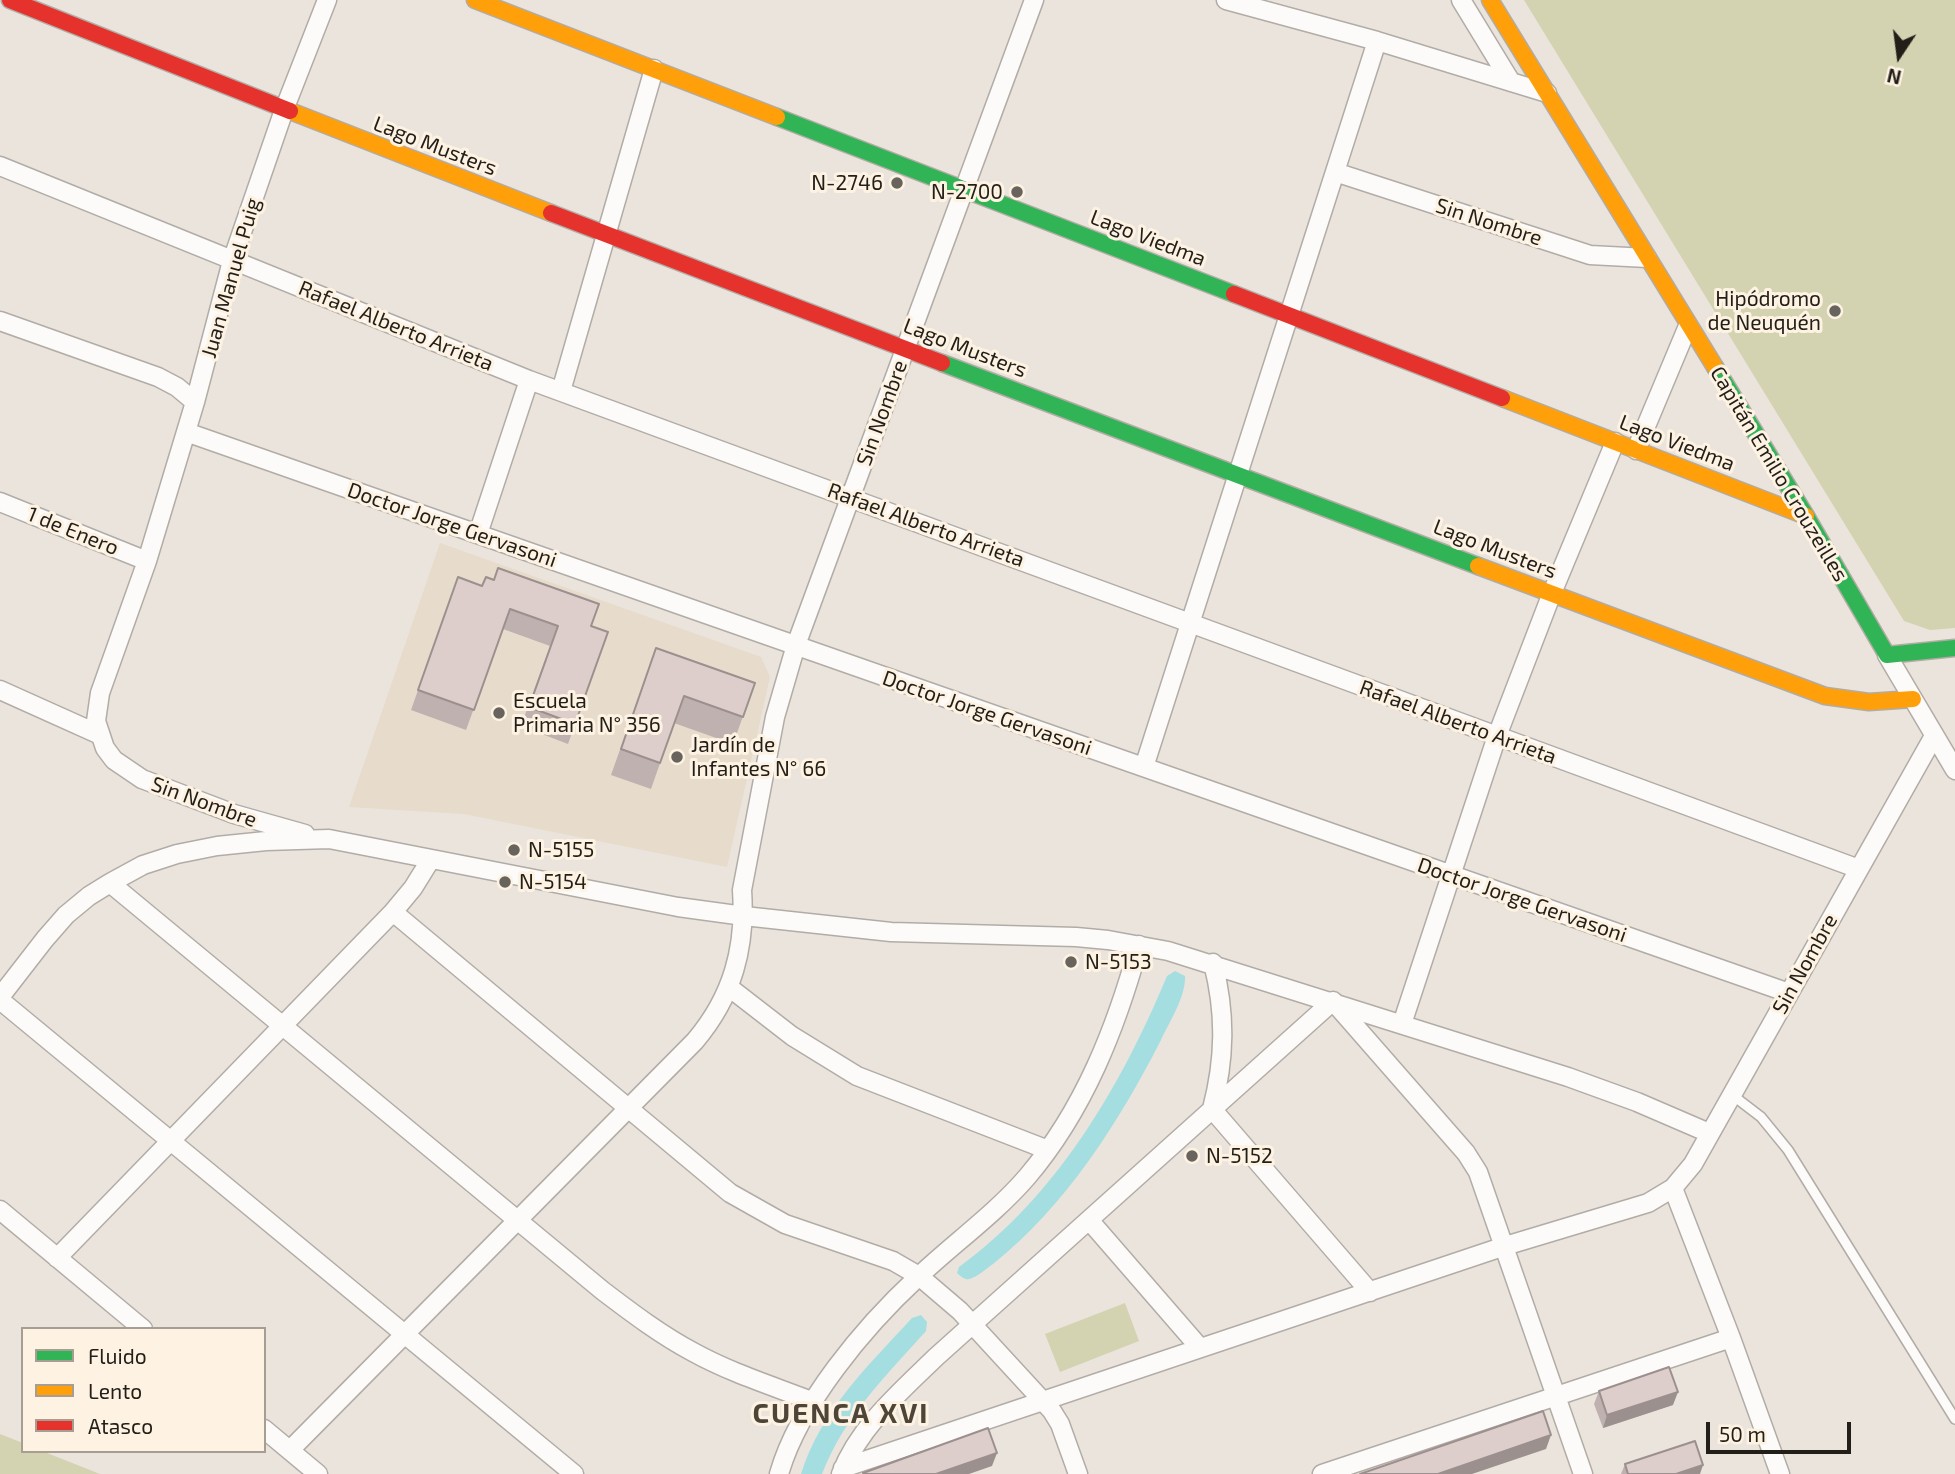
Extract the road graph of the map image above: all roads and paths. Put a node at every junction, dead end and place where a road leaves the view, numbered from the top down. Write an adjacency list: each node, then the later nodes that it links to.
1 (10, 0): 12 (main road, Lago Musters)
2 (327, 0): 12 (street, Juan Manuel Puig)
3 (475, 0): 9 (main road, Lago Viedma)
4 (1034, 0): 15 (street, Sin Nombre)
5 (1226, 0): 8 (street)
6 (1461, 0): 10 (street)
7 (1490, 0): 11 (main road, Capitán Emilio Crouzeilles)
8 (1377, 41): 10 (street); 14 (street)
9 (653, 69): 15 (main road, Lago Viedma); 16 (street)
10 (1511, 82): 11 (street)
11 (1547, 93): 17 (main road, Capitán Emilio Crouzeilles)
12 (284, 110): 16 (main road, Lago Musters); 18 (street, Juan Manuel Puig)
13 (0, 166): 18 (street, Rafael Alberto Arrieta)
14 (1335, 172): 17 (street, Sin Nombre); 19 (street)
15 (964, 190): 19 (main road, Lago Viedma); 22 (street, Sin Nombre)
16 (606, 235): 22 (main road, Lago Musters); 24 (street)
17 (1647, 258): 21 (main road, Capitán Emilio Crouzeilles)
18 (232, 261): 23 (street, Rafael Alberto Arrieta); 25 (street, Juan Manuel Puig)
19 (1289, 315): 27 (main road, Lago Viedma); 29 (street)
20 (0, 321): 25 (street)
21 (1688, 326): 28 (street); 32 (main road, Capitán Emilio Crouzeilles)
22 (905, 348): 29 (main road, Lago Musters); 30 (street, Sin Nombre)
23 (529, 380): 24 (street, Rafael Alberto Arrieta); 33 (street)
24 (561, 391): 30 (street, Rafael Alberto Arrieta)
25 (195, 402): 26 (street, Juan Manuel Puig)
26 (186, 432): 33 (street, Doctor Jorge Gervasoni); 34 (street, Juan Manuel Puig)
27 (1615, 442): 28 (main road, Lago Viedma); 35 (street)
28 (1636, 450): 32 (main road, Lago Viedma)
29 (1237, 473): 35 (main road, Lago Musters); 36 (street)
30 (851, 498): 36 (street, Rafael Alberto Arrieta); 37 (street, Sin Nombre)
31 (0, 502): 34 (street, 1 de Enero)
32 (1806, 516): 39 (main road, Capitán Emilio Crouzeilles)
33 (478, 534): 37 (street, Doctor Jorge Gervasoni)
34 (147, 561): 42 (street)
35 (1552, 593): 41 (main road, Lago Musters); 43 (street)
36 (1190, 622): 43 (street, Rafael Alberto Arrieta); 45 (street)
37 (796, 645): 45 (street, Doctor Jorge Gervasoni); 53 (street, Sin Nombre)
38 (1955, 648): 39 (main road)
39 (1887, 655): 41 (street, Capitán Emilio Crouzeilles)
40 (0, 690): 42 (street)
41 (1913, 699): 44 (street, Capitán Emilio Crouzeilles)
42 (98, 734): 47 (street, Sin Nombre)
43 (1497, 736): 49 (street, Rafael Alberto Arrieta); 50 (street)
44 (1934, 736): 46 (street, Capitán Emilio Crouzeilles); 49 (street, Sin Nombre)
45 (1143, 767): 50 (street, Doctor Jorge Gervasoni)
46 (1955, 770)
47 (329, 839): 48 (street); 51 (street)
48 (431, 859): 52 (street); 53 (street)
49 (1859, 869): 57 (street, Sin Nombre)
50 (1451, 876): 57 (street, Doctor Jorge Gervasoni); 60 (street)
51 (110, 883): 58 (street); 61 (street)
52 (393, 912): 61 (street); 63 (street)
53 (744, 916): 54 (street); 56 (street, Sin Nombre)
54 (1139, 945): 55 (street); 67 (street)
55 (1213, 963): 59 (street); 64 (street)
56 (730, 988): 63 (street, Sin Nombre); 67 (street)
57 (1789, 993): 62 (street, Sin Nombre)
58 (0, 999): 66 (street)
59 (1333, 1001): 60 (street); 64 (street); 72 (street)
60 (1402, 1024): 65 (street)
61 (283, 1026): 66 (street); 71 (street)
62 (1731, 1094): 65 (street, Sin Nombre); 84 (lane)
63 (628, 1109): 71 (street, Sin Nombre); 74 (street)
64 (1212, 1109): 70 (street); 75 (street)
65 (1709, 1133): 68 (street, Sin Nombre)
66 (170, 1141): 73 (street); 78 (street)
67 (1048, 1150): 74 (street)
68 (1672, 1188): 72 (street); 79 (street)
69 (0, 1210): 73 (street)
70 (1089, 1220): 76 (street); 80 (street)
71 (517, 1221): 78 (street, Sin Nombre); 83 (street)
72 (1505, 1246): 75 (street); 81 (street)
73 (57, 1258): 77 (street)
74 (919, 1276): 76 (street); 83 (street)
75 (1370, 1292): 80 (street)
76 (972, 1324): 82 (street); 87 (street)
77 (141, 1327)
78 (405, 1334): 86 (street, Sin Nombre); 89 (street)
79 (1731, 1338): 81 (street); 94 (street)
80 (1200, 1348): 82 (street)
81 (1556, 1396): 92 (street); 93 (street)
82 (1044, 1401): 87 (street); 91 (street)
83 (814, 1402): 90 (street)
84 (1954, 1414)
85 (266, 1431): 86 (street)
86 (290, 1450): 88 (street)
87 (842, 1471)
88 (318, 1474)
89 (573, 1474)
90 (779, 1474)
91 (1078, 1474)
92 (1322, 1474)
93 (1583, 1474)
94 (1780, 1474)

